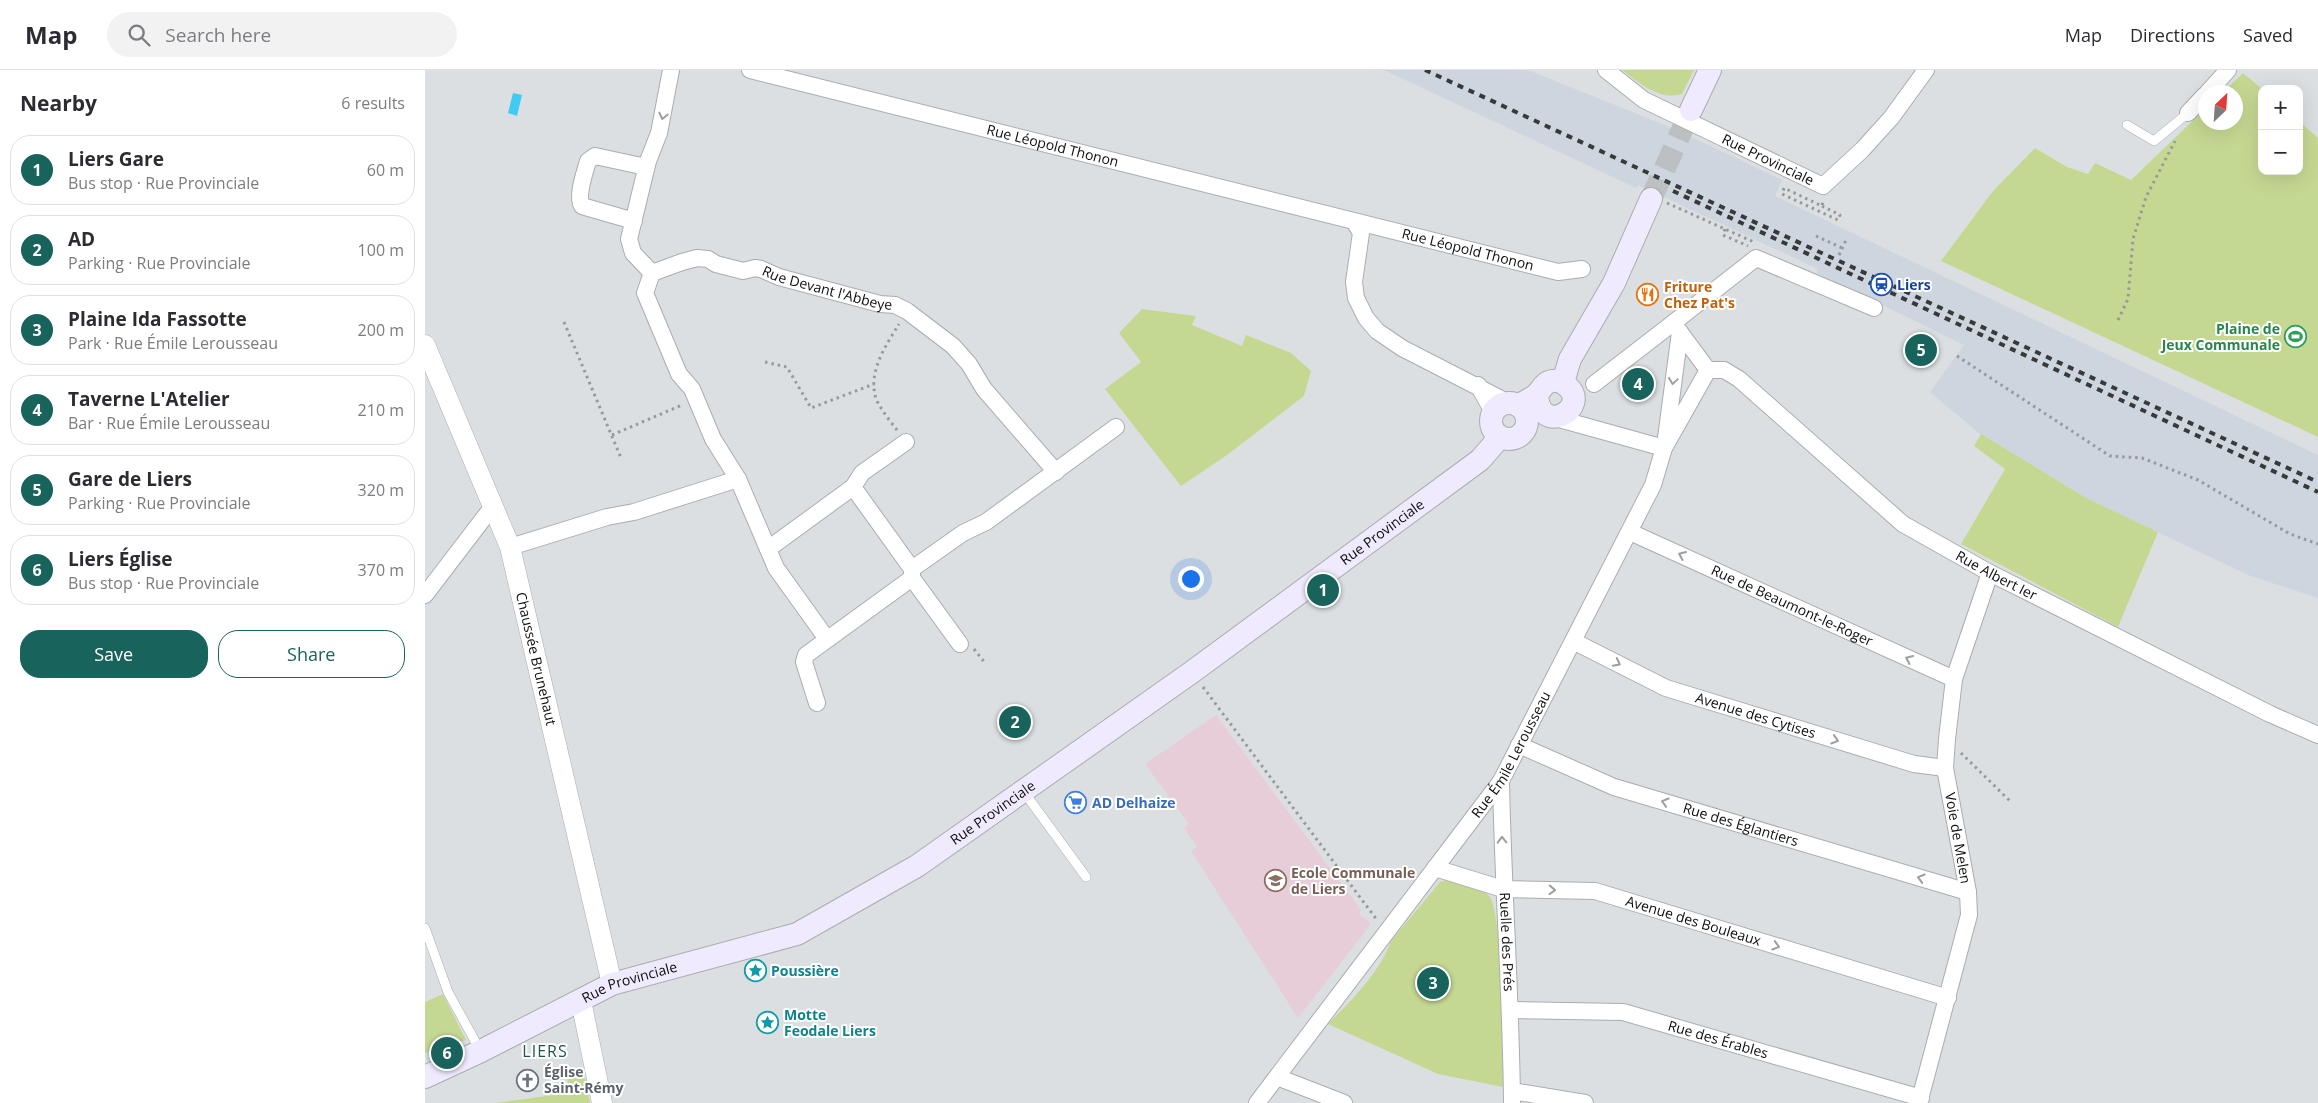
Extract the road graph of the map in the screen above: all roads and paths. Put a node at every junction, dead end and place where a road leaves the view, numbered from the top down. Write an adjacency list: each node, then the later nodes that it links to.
1 (671, 70): 13 (street, one-way to 13)
2 (750, 70): 18 (street, Rue Léopold Thonon)
3 (1606, 70): 14 (street, Rue Provinciale)
4 (1710, 70): 9 (main road)
5 (1927, 70): 14 (street, Rue Provinciale)
6 (2228, 70): 7 (street)
7 (2215, 85)
8 (2198, 103): 10 (street)
9 (1691, 110)
10 (2188, 114): 11 (lane)
11 (2127, 125)
12 (2176, 139): 29 (path)
13 (647, 164): 17 (street); 17 (street)
14 (1823, 186): 16 (path)
15 (1658, 200): 19 (path); 38 (main road)
16 (1822, 206): 16 (path)
17 (634, 221): 26 (street)
18 (1355, 223): 25 (street, Rue Léopold Thonon); 40 (street)
19 (1725, 229): 23 (path); 23 (path)
20 (1816, 236): 22 (path)
21 (1846, 240): 22 (path)
22 (1842, 248): 24 (path)
23 (1758, 252): 27 (street); 31 (street)
24 (1839, 255)
25 (1582, 268)
26 (652, 273): 28 (street, Rue Devant l'Abbeye); 39 (street)
27 (1874, 308)
28 (907, 311): 36 (path); 48 (street, Rue Devant l'Abbeye)
29 (2118, 320)
30 (564, 322): 43 (path)
31 (1677, 328): 35 (street); 37 (street); 46 (street, one-way to 46)
32 (425, 345): 51 (street, Chaussée Brunehaut)
33 (1957, 356): 53 (path)
34 (765, 362): 36 (path)
35 (1708, 370): 46 (street, Rue Émile Lerousseau); 57 (street, Rue Albert Ier)
36 (874, 384): 45 (path)
37 (1594, 384)
38 (1568, 392): 40 (main road); 40 (main road); 41 (street)
39 (696, 399): 43 (path); 49 (street)
40 (1526, 410): 41 (street); 44 (main road); 44 (main road)
41 (1589, 426): 46 (street)
42 (1116, 427): 48 (street)
43 (611, 435): 47 (path)
44 (1500, 437): 62 (main road, Rue Provinciale)
45 (906, 442): 50 (street)
46 (1664, 448): 52 (street, Rue Émile Lerousseau)
47 (621, 458)
48 (1056, 472): 56 (street)
49 (737, 479): 54 (street); 55 (street)
50 (853, 487): 55 (street); 56 (street)
51 (493, 506): 54 (street, Chaussée Brunehaut); 58 (street)
52 (1630, 532): 60 (street, Rue Émile Lerousseau); 63 (street, Rue de Beaumont-le-Roger, one-way to 52)
53 (2318, 544)
54 (511, 547): 78 (street, Chaussée Brunehaut)
55 (767, 549): 59 (street)
56 (912, 573): 59 (street); 61 (street)
57 (1989, 573): 63 (street, Voie de Melen); 65 (street, Rue Albert Ier)
58 (425, 595)
59 (827, 639): 64 (street)
60 (1573, 641): 67 (street, Rue Émile Lerousseau); 68 (street, Avenue des Cytises, one-way to 68)
61 (960, 644)
62 (1193, 672): 70 (main road, Rue Provinciale); 77 (path)
63 (1954, 679): 66 (street, Voie de Melen)
64 (817, 703)
65 (2318, 735)
66 (1947, 739): 68 (street, Voie de Melen); 71 (path)
67 (1519, 745): 69 (street, Rue Émile Lerousseau); 75 (street, Rue des Églantiers, one-way to 67)
68 (1945, 768): 75 (street, Voie de Melen)
69 (1501, 781): 72 (street, Rue Émile Lerousseau); 74 (street, Ruelle des Prés, one-way to 69)
70 (1023, 792): 73 (lane); 78 (main road, Rue Provinciale)
71 (2012, 803)
72 (1435, 868): 74 (street, Avenue des Bouleaux); 77 (street, Rue Émile Lerousseau)
73 (1086, 877)
74 (1503, 889): 79 (street, Avenue des Bouleaux, one-way to 79); 81 (street, Ruelle des Prés)
75 (1968, 892): 79 (street, Voie de Melen)
76 (425, 928): 82 (lane)
77 (1386, 932): 83 (street, Rue Émile Lerousseau)
78 (611, 984): 80 (main road, Rue Provinciale)
79 (1948, 998): 86 (street, Voie de Melen)
80 (581, 1001): 82 (main road, Rue Provinciale); 87 (street)
81 (1511, 1010): 85 (street, Ruelle des Prés); 86 (street, Rue des Érables)
82 (481, 1051): 84 (main road, Rue Provinciale)
83 (1277, 1076): 88 (street, Rue Émile Lerousseau); 89 (street)
84 (425, 1077)
85 (1512, 1097): 90 (street)
86 (1920, 1101)
87 (602, 1103)
88 (1257, 1103)
89 (1344, 1103)
90 (1585, 1103)

